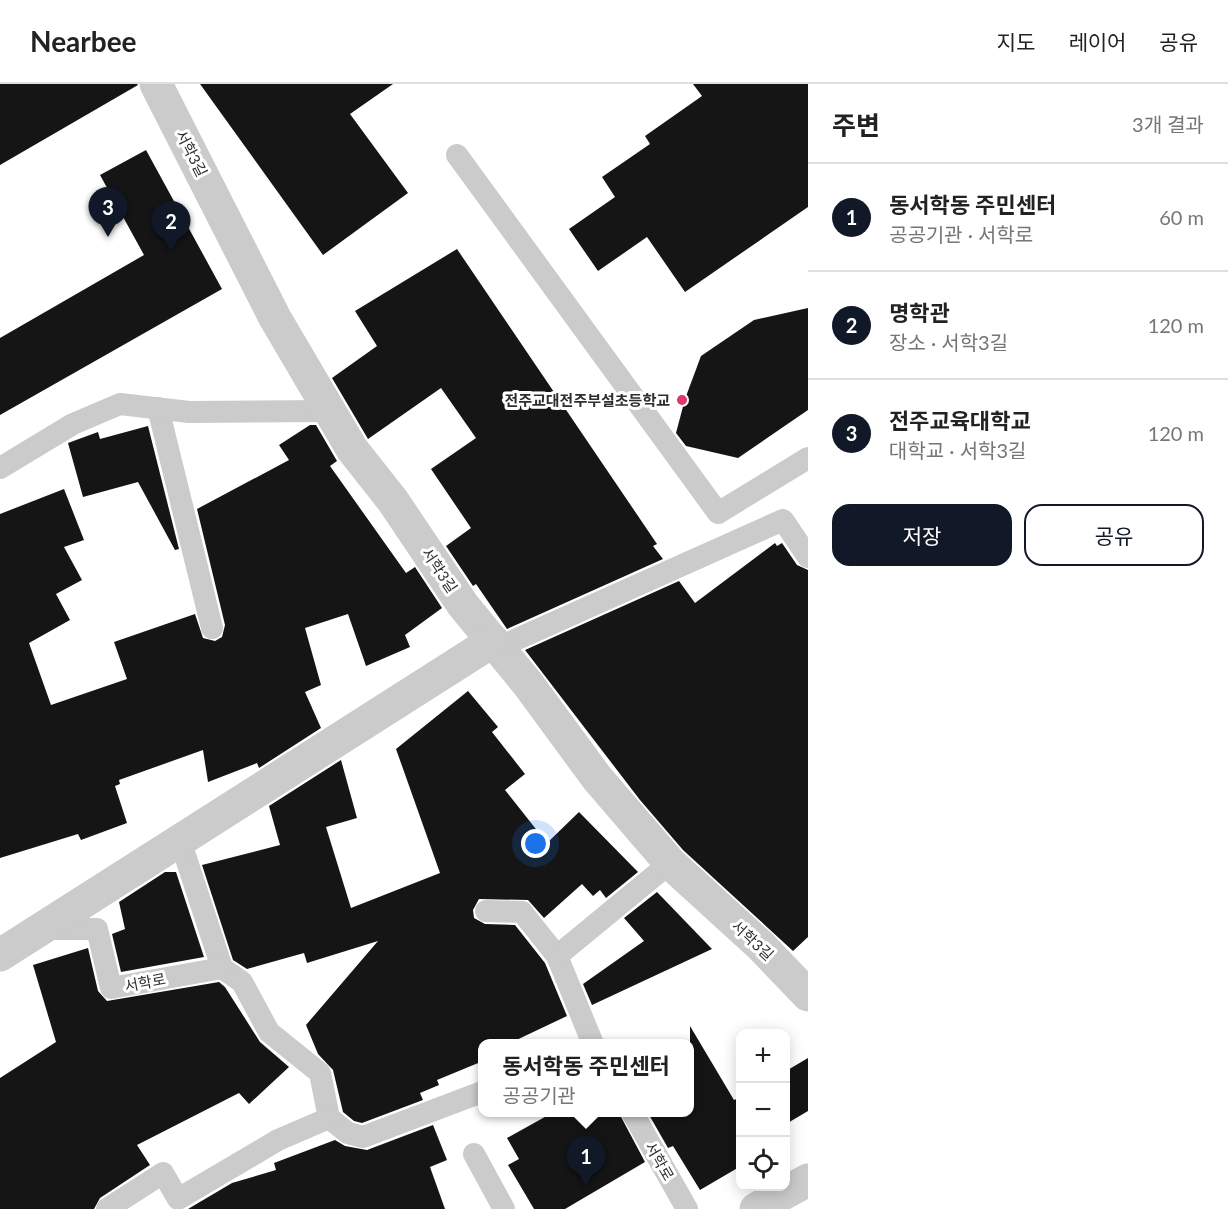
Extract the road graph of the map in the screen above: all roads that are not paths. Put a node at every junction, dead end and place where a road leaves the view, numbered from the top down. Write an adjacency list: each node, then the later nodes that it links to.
1 (156, 84): 4 (street, 서학3길)
2 (457, 155): 5 (lane)
3 (158, 408): 4 (lane); 6 (lane); 8 (lane)
4 (330, 411): 9 (street, 서학3길)
5 (808, 458)
6 (0, 468)
7 (808, 557): 9 (lane)
8 (212, 628)
9 (495, 645): 10 (street); 11 (street, 서학3길)
10 (180, 840): 13 (street); 16 (lane)
11 (669, 863): 15 (lane); 17 (street, 서학3길)
12 (486, 911): 15 (lane)
13 (41, 929): 14 (street); 16 (lane, 서학로)
14 (0, 955)
15 (557, 956): 18 (lane)
16 (222, 968): 21 (lane)
17 (808, 995)
18 (591, 1039)
19 (478, 1094): 21 (lane)
20 (634, 1117): 27 (lane, 서학로)
21 (329, 1118): 24 (lane)
22 (474, 1154): 26 (lane)
23 (808, 1180): 28 (street)
24 (180, 1204): 25 (lane)
25 (107, 1209)
26 (504, 1209)
27 (687, 1209)
28 (756, 1209)

